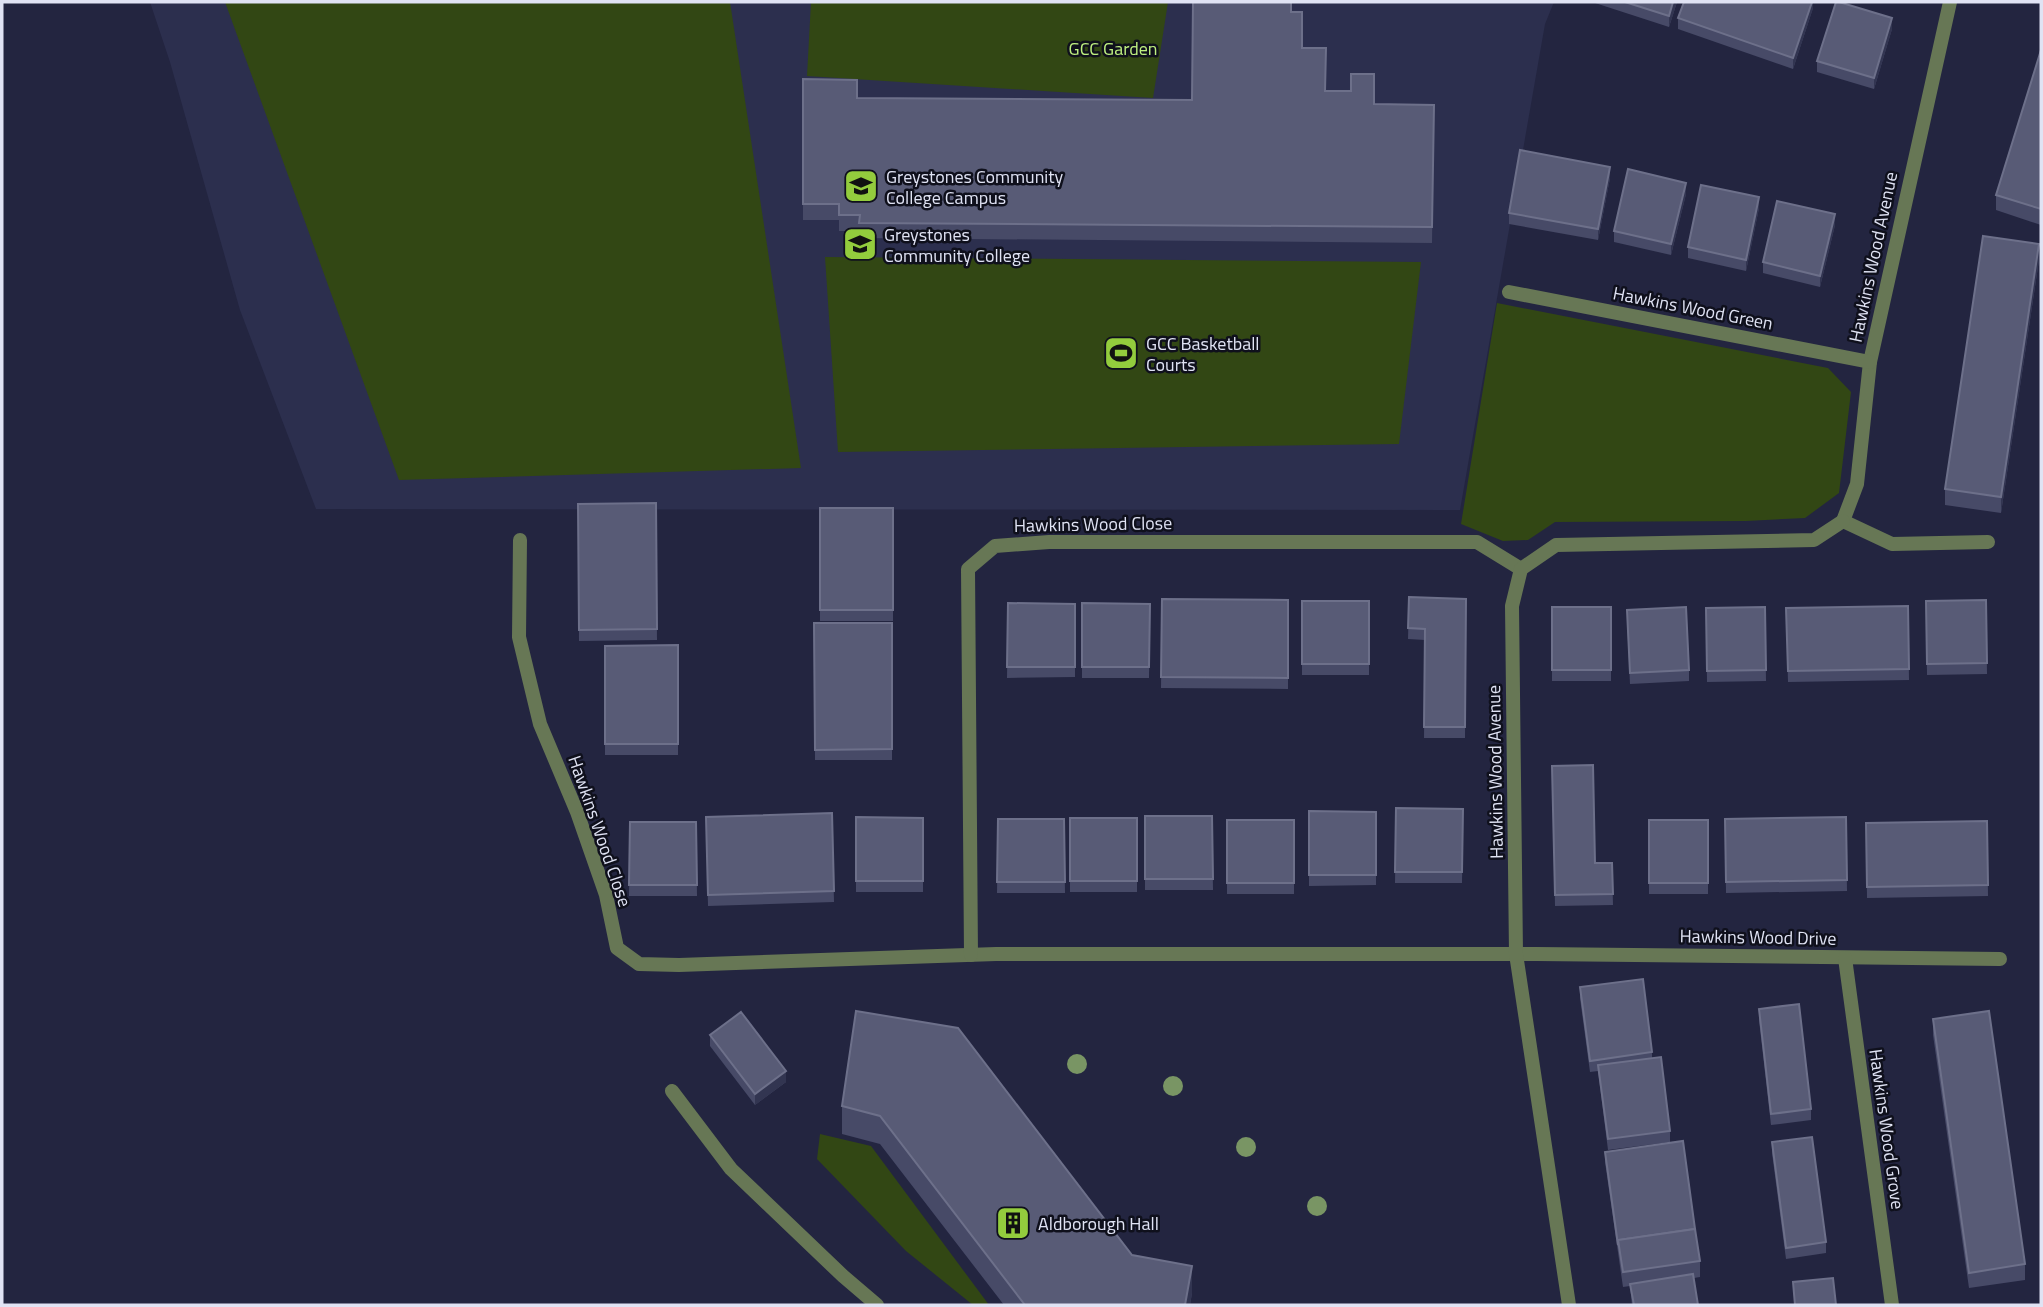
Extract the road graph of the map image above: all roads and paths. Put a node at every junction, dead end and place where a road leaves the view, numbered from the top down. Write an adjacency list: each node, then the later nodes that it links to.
1 (1950, 2): 3 (street, Hawkins Wood Avenue)
2 (1509, 292): 3 (street, Hawkins Wood Green)
3 (1870, 362): 4 (street, Hawkins Wood Avenue)
4 (1843, 522): 6 (street); 7 (street)
5 (520, 540): 9 (street, Hawkins Wood Close)
6 (1988, 542)
7 (1521, 569): 8 (street, Hawkins Wood Avenue); 9 (street, Hawkins Wood Close)
8 (1516, 954): 9 (street, Hawkins Wood Close); 10 (street, Hawkins Wood Drive); 14 (street, Hawkins Wood Avenue)
9 (971, 955)
10 (1845, 958): 11 (street, Hawkins Wood Drive); 15 (street, Hawkins Wood Grove)
11 (2000, 959)
12 (672, 1091): 13 (street)
13 (877, 1305)
14 (1569, 1305)
15 (1892, 1305)

